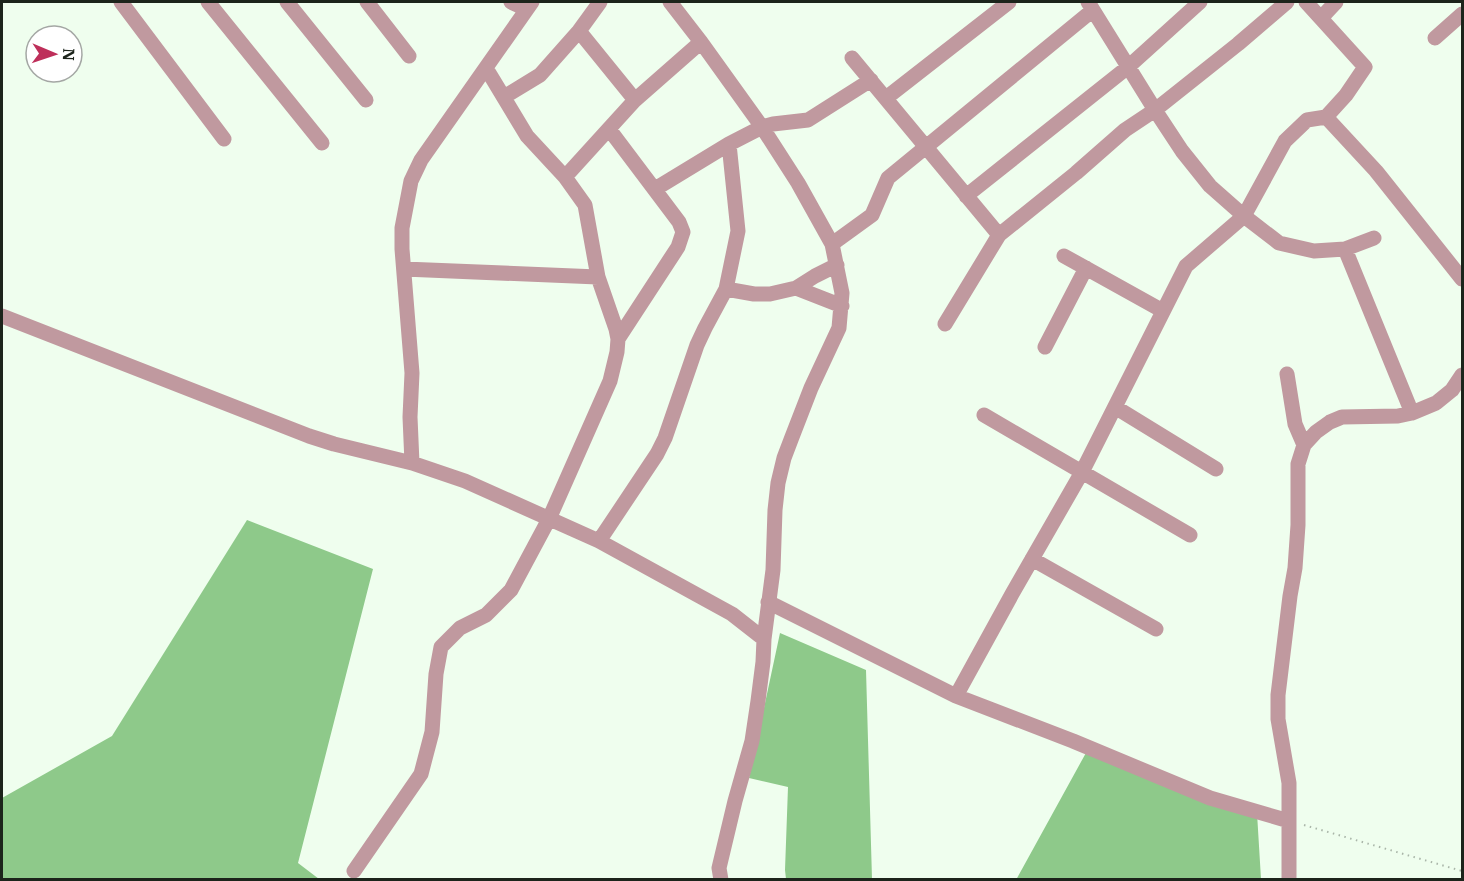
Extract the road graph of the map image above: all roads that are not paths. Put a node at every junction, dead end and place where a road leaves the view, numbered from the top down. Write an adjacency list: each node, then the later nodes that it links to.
1 (121, 2): 33 (street)
2 (208, 2): 34 (street)
3 (287, 2): 27 (street)
4 (367, 2): 20 (street)
5 (511, 2): 13 (street)
6 (599, 2): 17 (street)
7 (669, 2): 19 (street)
8 (1009, 2): 26 (street)
9 (1200, 2): 22 (street)
10 (1287, 2): 29 (street)
11 (1306, 2): 15 (street)
12 (1336, 2): 15 (street)
13 (529, 5): 23 (street)
14 (1090, 6): 22 (street); 36 (street)
15 (1321, 18): 30 (street)
16 (1460, 21): 18 (street)
17 (579, 31): 25 (street); 28 (street)
18 (1435, 38)
19 (700, 42): 28 (street); 31 (street)
20 (409, 56)
21 (852, 57): 24 (street)
22 (1128, 67): 29 (street); 39 (street)
23 (486, 68): 25 (street); 48 (street)
24 (871, 80): 26 (street); 31 (street)
25 (504, 97): 37 (street)
26 (886, 98): 36 (street)
27 (366, 100)
28 (634, 100): 32 (street)
29 (1155, 110): 40 (street); 41 (street)
30 (1326, 117): 40 (street); 50 (street)
31 (762, 127): 35 (street); 43 (street)
32 (609, 129): 37 (street); 38 (street)
33 (224, 139)
34 (322, 143)
35 (729, 144): 38 (street); 52 (street)
36 (927, 147): 39 (street); 43 (street)
37 (565, 177): 49 (street)
38 (655, 189): 57 (street)
39 (966, 196): 41 (street)
40 (1244, 216): 44 (street); 54 (street)
41 (999, 235): 56 (street)
42 (1374, 238): 44 (street)
43 (832, 244): 46 (street)
44 (1345, 249): 62 (street)
45 (1064, 256): 47 (street)
46 (837, 265): 51 (street); 53 (street)
47 (1086, 268): 54 (street); 58 (street)
48 (404, 269): 49 (street); 65 (street)
49 (598, 277): 57 (street)
50 (1462, 279)
51 (796, 288): 52 (street); 53 (street)
52 (726, 289): 70 (street)
53 (842, 306): 72 (street)
54 (1163, 311): 61 (street)
55 (2, 316): 65 (street)
56 (945, 324)
57 (618, 339): 68 (street)
58 (1045, 347)
59 (1287, 374): 64 (street)
60 (1462, 375): 62 (street)
61 (1115, 407): 66 (street); 67 (street)
62 (1412, 413): 64 (street)
63 (984, 415): 67 (street)
64 (1304, 445): 76 (street)
65 (412, 463): 68 (street)
66 (1216, 469)
67 (1082, 472): 69 (street); 71 (street)
68 (549, 519): 70 (street); 77 (street)
69 (1190, 535)
70 (599, 541): 74 (street)
71 (1032, 559): 73 (street); 75 (street)
72 (768, 602): 74 (street); 75 (street)
73 (1156, 629)
74 (764, 639): 78 (street)
75 (956, 696): 76 (street)
76 (1289, 821): 79 (street)
77 (354, 871)
78 (721, 879)
79 (1289, 879)

